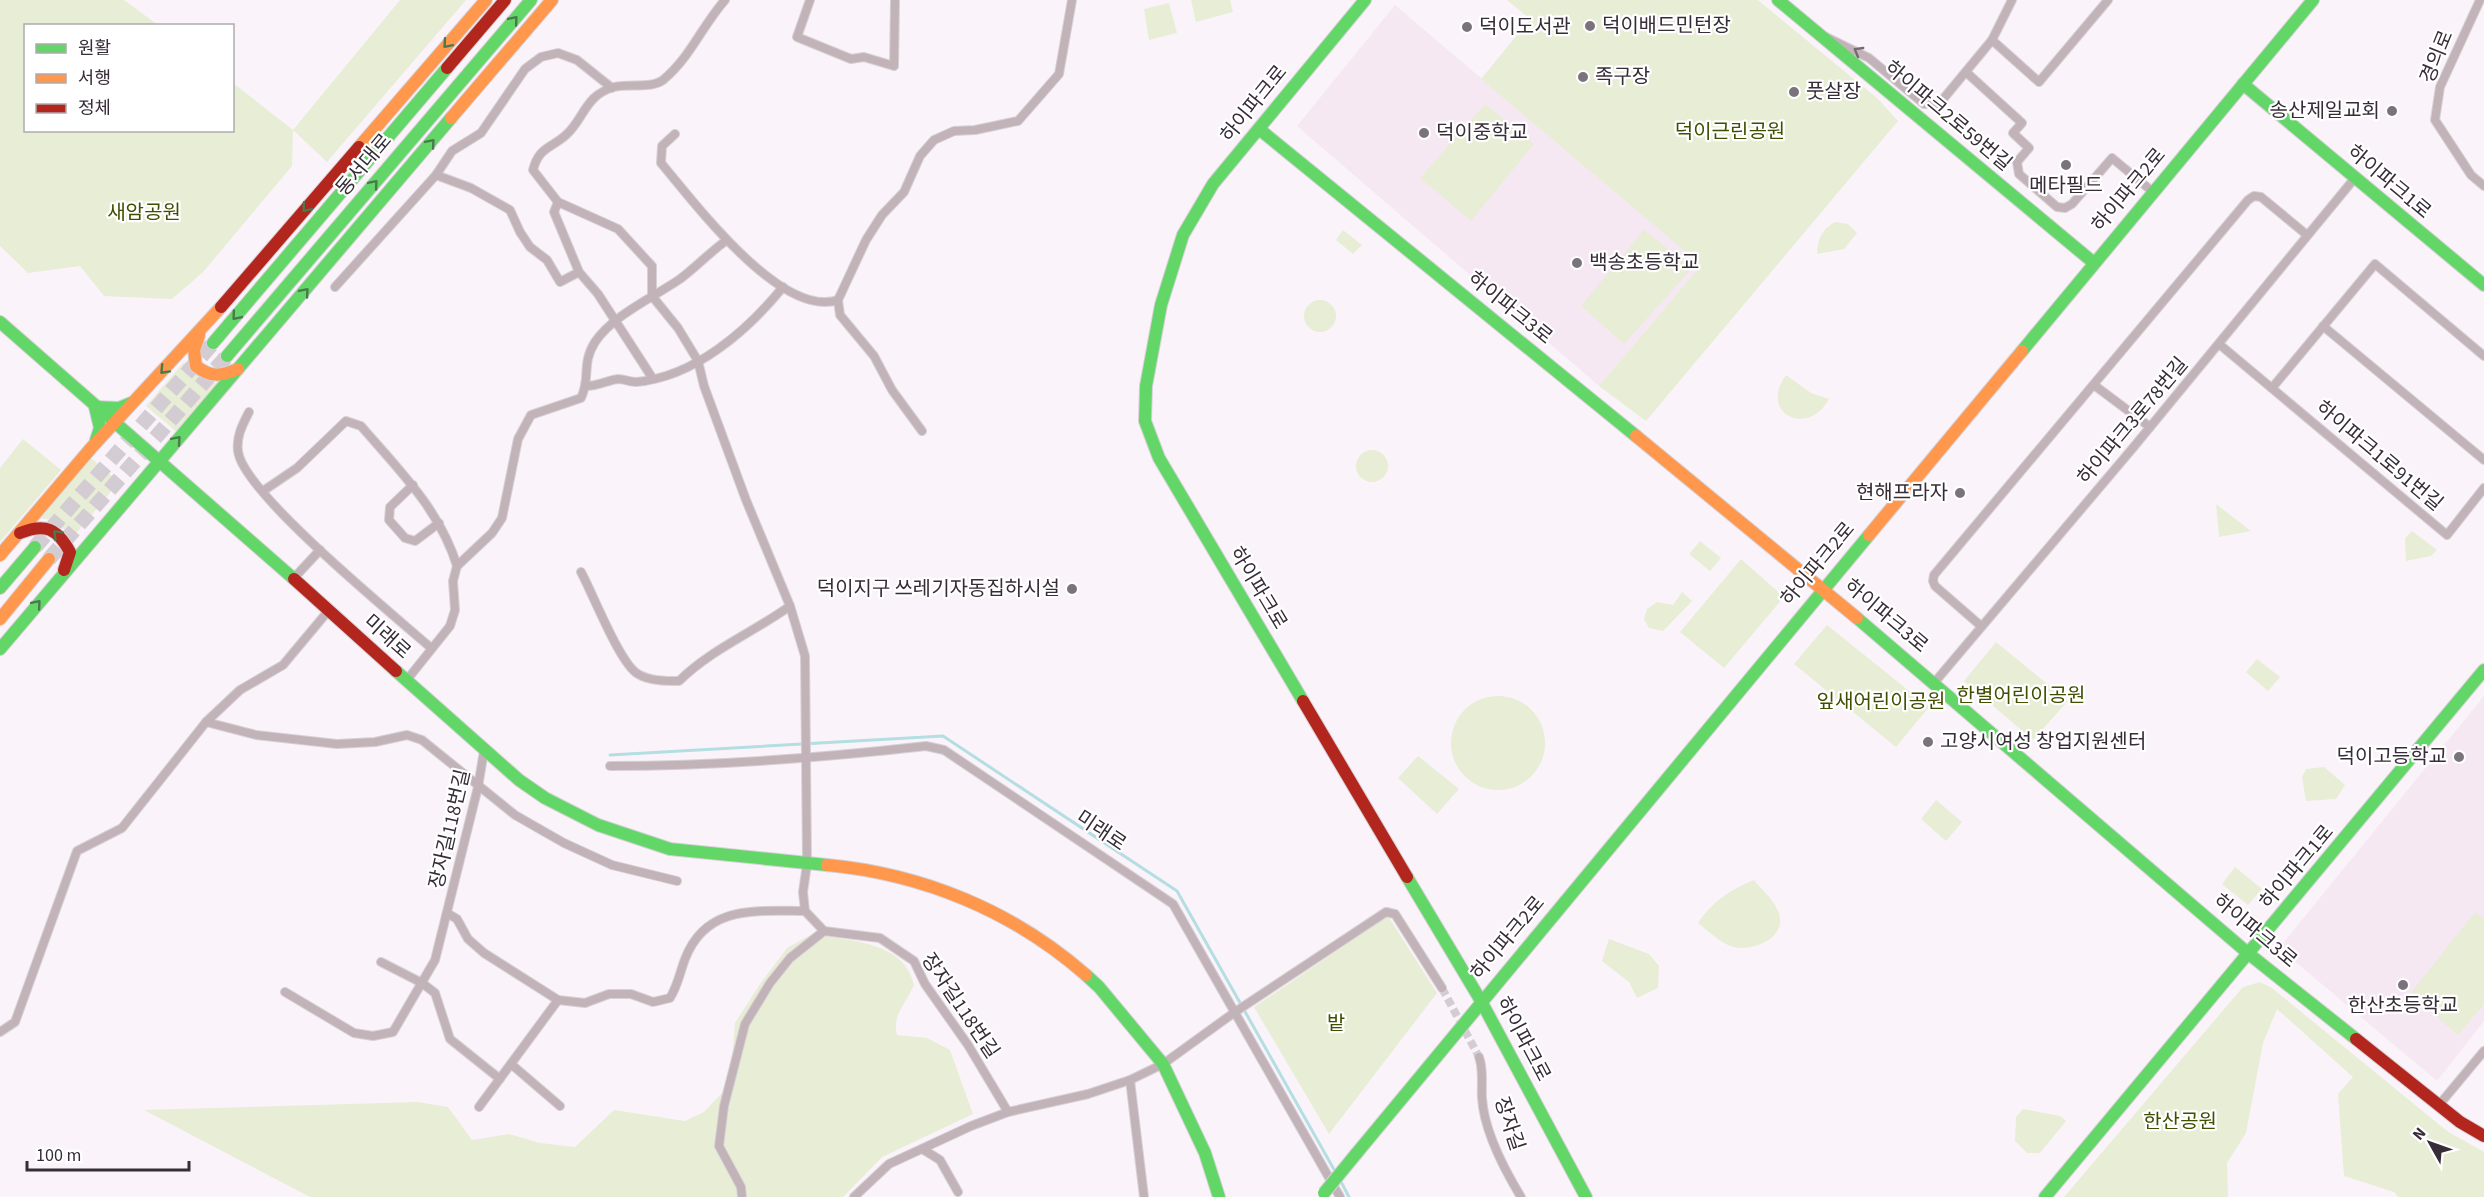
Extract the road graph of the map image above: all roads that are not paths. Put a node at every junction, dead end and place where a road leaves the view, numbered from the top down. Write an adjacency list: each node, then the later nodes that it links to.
1 (486, 0): 39 (main road, one-way to 39)
2 (505, 0): 40 (main road, 동서대로, one-way to 40)
3 (531, 0): 42 (main road, 동서대로, one-way to 3)
4 (552, 0): 45 (main road, one-way to 4)
5 (725, 0): 19 (street)
6 (810, 0): 7 (street)
7 (895, 0)
8 (1072, 0): 35 (street)
9 (1365, 0): 20 (main road, 하이파크로)
10 (1778, 0): 15 (main road, 하이파크2로59번길)
11 (2012, 0): 16 (street)
12 (2108, 0): 16 (street)
13 (2313, 0): 18 (main road, 하이파크2로)
14 (2480, 0): 24 (street, 경의로)
15 (1820, 35): 17 (street, one-way to 15); 29 (main road, 하이파크2로59번길)
16 (1992, 40): 17 (street)
17 (1966, 72): 25 (street)
18 (2243, 84): 23 (main road, 하이파크1로); 25 (main road, 하이파크2로)
19 (612, 88): 22 (street); 26 (street)
20 (1259, 129): 73 (main road, 하이파크3로); 99 (main road, 하이파크로)
21 (675, 134): 28 (street)
22 (436, 175): 30 (street); 33 (street)
23 (2354, 179): 27 (street, 하이파크3로78번길); 31 (main road, 하이파크1로)
24 (2484, 186)
25 (2153, 192): 29 (main road, 하이파크2로)
26 (558, 202): 30 (street); 34 (street)
27 (2307, 235): 41 (street, 하이파크3로78번길); 47 (street)
28 (727, 240): 32 (street); 34 (street)
29 (2094, 263): 73 (main road, 하이파크2로)
30 (579, 272): 36 (street)
31 (2484, 285)
32 (783, 286): 35 (street); 44 (street)
33 (335, 287)
34 (652, 296): 36 (street); 44 (street)
35 (838, 300): 55 (street)
36 (616, 319): 46 (street); 48 (street)
37 (0, 322): 51 (main road, 미래로)
38 (2323, 326): 43 (street); 49 (street); 57 (street)
39 (200, 332): 45 (main road); 50 (main road, one-way to 50)
40 (213, 343)
41 (2220, 344): 49 (street, 하이파크1로91번길); 54 (street, 하이파크3로78번길)
42 (227, 356)
43 (2484, 356)
44 (698, 361): 46 (street); 74 (street)
45 (240, 368): 58 (main road, one-way to 45)
46 (653, 378): 48 (street)
47 (2094, 385): 54 (street); 77 (street)
48 (587, 387): 68 (street)
49 (2272, 388): 60 (street, 하이파크1로91번길)
50 (138, 397): 51 (main road); 53 (main road)
51 (95, 407): 53 (main road, 미래로); 56 (main road)
52 (249, 412): 61 (street)
53 (113, 423): 56 (main road); 58 (main road, 미래로)
54 (2150, 427): 77 (street, 하이파크3로78번길)
55 (922, 431)
56 (92, 447): 63 (main road)
57 (2484, 460)
58 (158, 462): 70 (main road); 71 (main road, 미래로)
59 (413, 485): 61 (street); 62 (street); 62 (street)
60 (2484, 488)
61 (263, 491): 65 (street)
62 (439, 523): 68 (street)
63 (18, 533): 66 (main road); 70 (main road, one-way to 63)
64 (35, 547): 72 (main road)
65 (320, 550): 71 (street); 78 (street)
66 (0, 555)
67 (49, 560): 76 (main road)
68 (457, 566): 78 (street)
69 (581, 572): 74 (street)
70 (64, 573): 79 (main road, one-way to 70)
71 (293, 579): 75 (main road, 미래로)
72 (0, 588)
73 (1823, 589): 82 (main road, 하이파크3로); 99 (main road, 하이파크2로)
74 (790, 606): 85 (street)
75 (329, 610): 81 (main road, 미래로); 83 (street)
76 (0, 619)
77 (1981, 626): 82 (street, 하이파크3로78번길)
78 (431, 648): 81 (street)
79 (0, 649)
80 (2484, 670): 93 (main road, 하이파크1로)
81 (406, 681): 84 (main road, 미래로)
82 (1934, 683): 93 (main road, 하이파크3로)
83 (206, 722): 87 (street); 101 (street)
84 (484, 751): 87 (street, 장자길118번길); 88 (main road, 미래로)
85 (806, 755): 86 (street, 미래로); 88 (street); 100 (street, 미래로)
86 (610, 766)
87 (478, 787): 89 (street); 91 (street, 장자길118번길)
88 (807, 864): 90 (street); 105 (main road, 미래로)
89 (677, 881)
90 (806, 911): 92 (street); 98 (street, 장자길118번길)
91 (447, 913): 95 (street, 장자길118번길); 98 (street, 장자길118번길)
92 (824, 931): 111 (street, 장자길118번길); 116 (street)
93 (2249, 954): 108 (main road, 하이파크3로); 123 (main road, 하이파크1로)
94 (381, 962): 95 (street)
95 (422, 983): 97 (street, 장자길118번길); 106 (street)
96 (1442, 988): 100 (street)
97 (285, 992)
98 (558, 1000): 104 (street)
99 (1481, 1001): 115 (main road, 하이파크2로, bridge); 122 (main road, 하이파크로)
100 (1237, 1011): 105 (street); 120 (street, 미래로)
101 (0, 1032)
102 (2484, 1051): 108 (street)
103 (1479, 1057): 121 (street, 장자길)
104 (511, 1064): 106 (street); 109 (street)
105 (1163, 1064): 107 (street); 119 (main road, 미래로)
106 (500, 1079): 110 (street)
107 (1130, 1080): 111 (street); 118 (street)
108 (2439, 1105): 112 (main road, 하이파크3로)
109 (560, 1106)
110 (479, 1107)
111 (1008, 1112): 113 (street)
112 (2484, 1136)
113 (924, 1150): 114 (street); 117 (street)
114 (958, 1192)
115 (1322, 1195)
116 (742, 1197)
117 (854, 1197)
118 (1144, 1197)
119 (1219, 1197)
120 (1340, 1197)
121 (1521, 1197)
122 (1586, 1197)
123 (2045, 1197)

